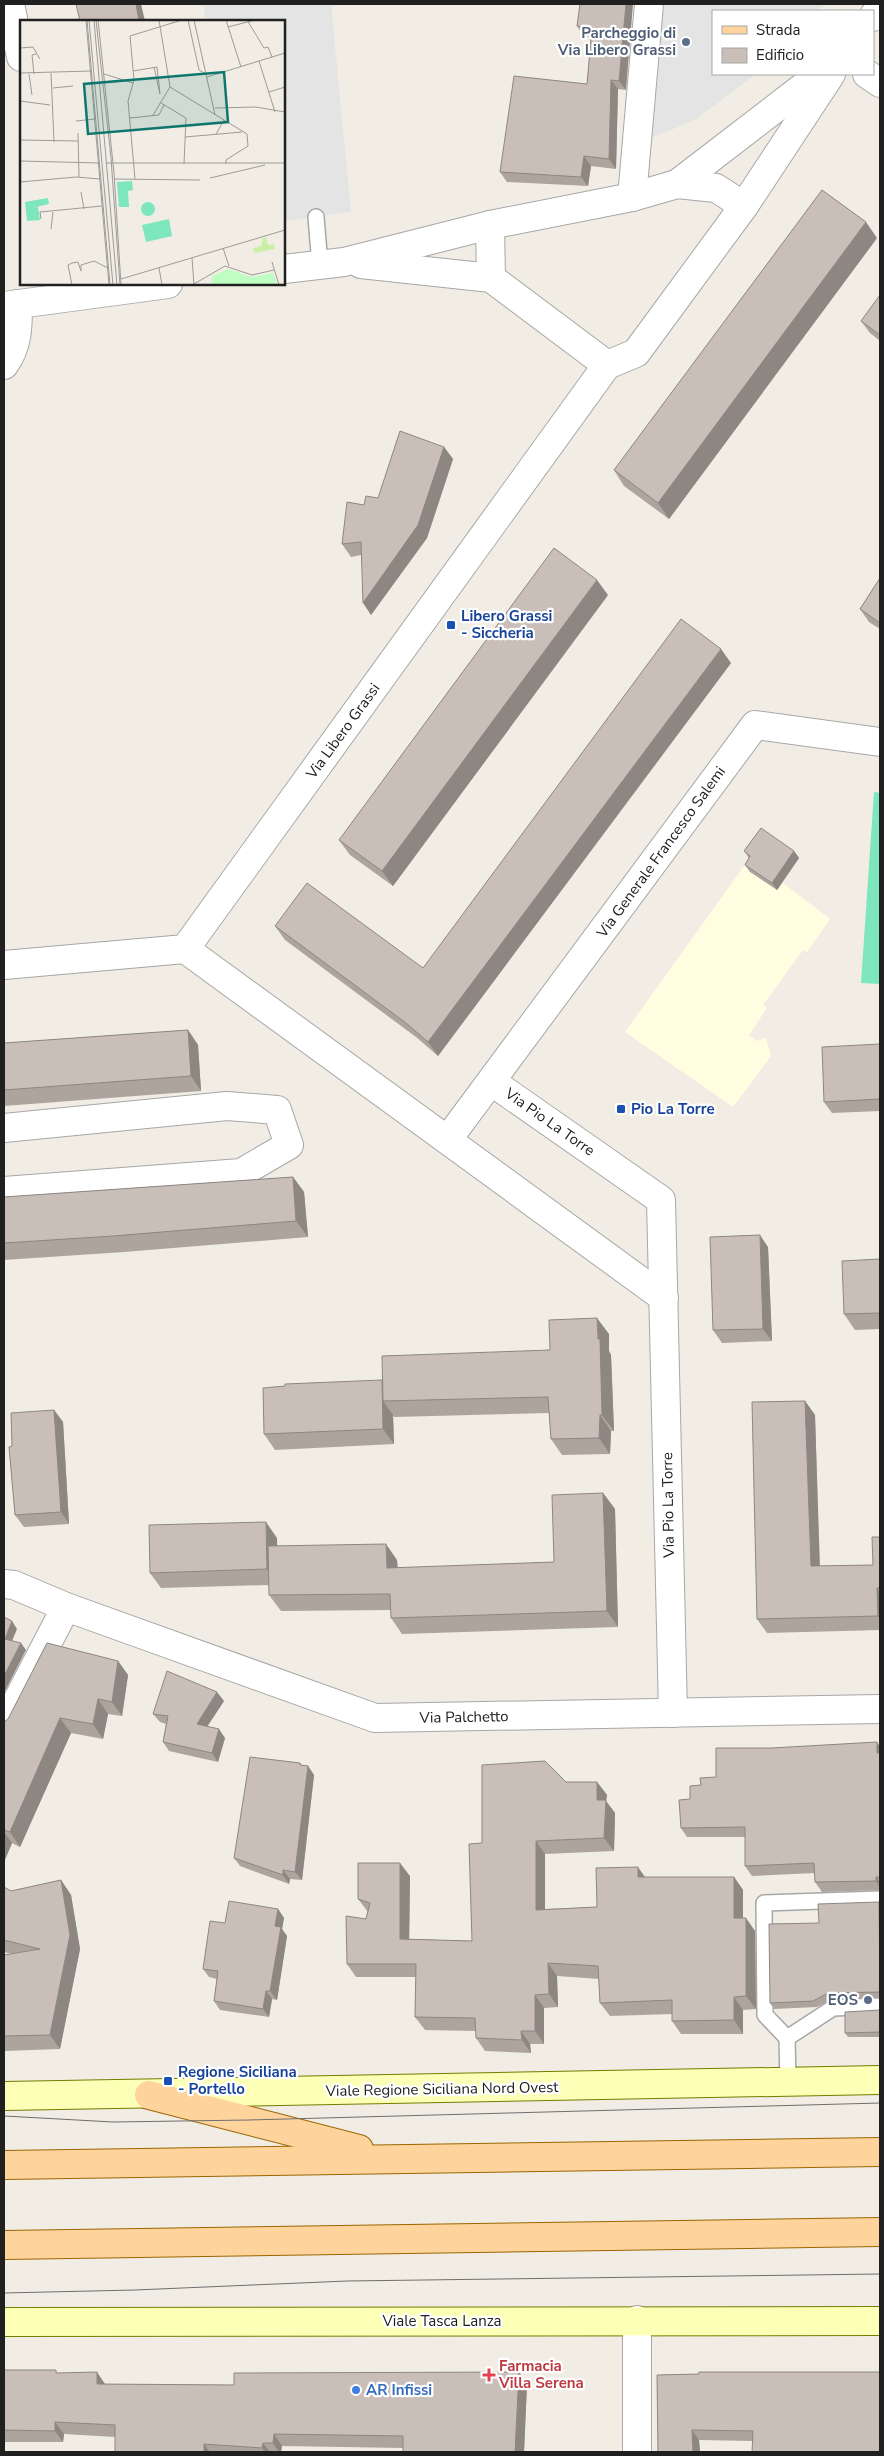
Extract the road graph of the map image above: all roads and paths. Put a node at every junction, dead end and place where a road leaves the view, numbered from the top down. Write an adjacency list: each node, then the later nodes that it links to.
1 (10, 4): 3 (street)
2 (649, 4): 9 (street)
3 (20, 51)
4 (819, 75): 8 (street)
5 (830, 75): 10 (street)
6 (868, 75): 7 (street)
7 (880, 84)
8 (677, 184): 9 (street); 10 (street)
9 (632, 197): 12 (street)
10 (744, 206): 20 (street)
11 (316, 217): 13 (lane)
12 (490, 225): 13 (street); 15 (street)
13 (332, 264): 14 (street); 15 (street)
14 (285, 269)
15 (491, 278): 20 (street)
16 (152, 285): 17 (street)
17 (69, 290): 18 (street)
18 (11, 305): 19 (street)
19 (4, 365)
20 (608, 365): 22 (street, Via Libero Grassi)
21 (880, 742): 24 (street, Via Generale Francesco Salemi)
22 (185, 949): 23 (street); 26 (street)
23 (4, 966)
24 (492, 1082): 26 (street, Via Pio La Torre); 28 (street, Via Pio La Torre)
25 (4, 1128): 27 (street)
26 (448, 1139): 28 (street)
27 (4, 1191)
28 (664, 1298): 32 (street, Via Pio La Torre)
29 (4, 1584): 30 (street, Via Palchetto)
30 (66, 1607): 32 (street, Via Palchetto); 33 (street)
31 (880, 1709): 32 (street, Via Palchetto)
32 (673, 1713)
33 (4, 1726)
34 (880, 1899): 36 (lane)
35 (880, 2006): 36 (lane)
36 (787, 2038): 38 (lane)
37 (880, 2080): 38 (street, Viale Regione Siciliana Nord Ovest)
38 (788, 2082): 39 (street, Viale Regione Siciliana Nord Ovest)
39 (149, 2095): 40 (street, Viale Regione Siciliana Nord Ovest); 42 (main road)
40 (4, 2096)
41 (880, 2152): 42 (main road)
42 (389, 2158): 43 (main road)
43 (4, 2165)
44 (880, 2232): 45 (main road)
45 (4, 2245)
46 (637, 2320): 47 (street, Viale Tasca Lanza); 48 (street, Viale Tasca Lanza); 49 (street)
47 (880, 2321)
48 (4, 2322)
49 (637, 2452)

